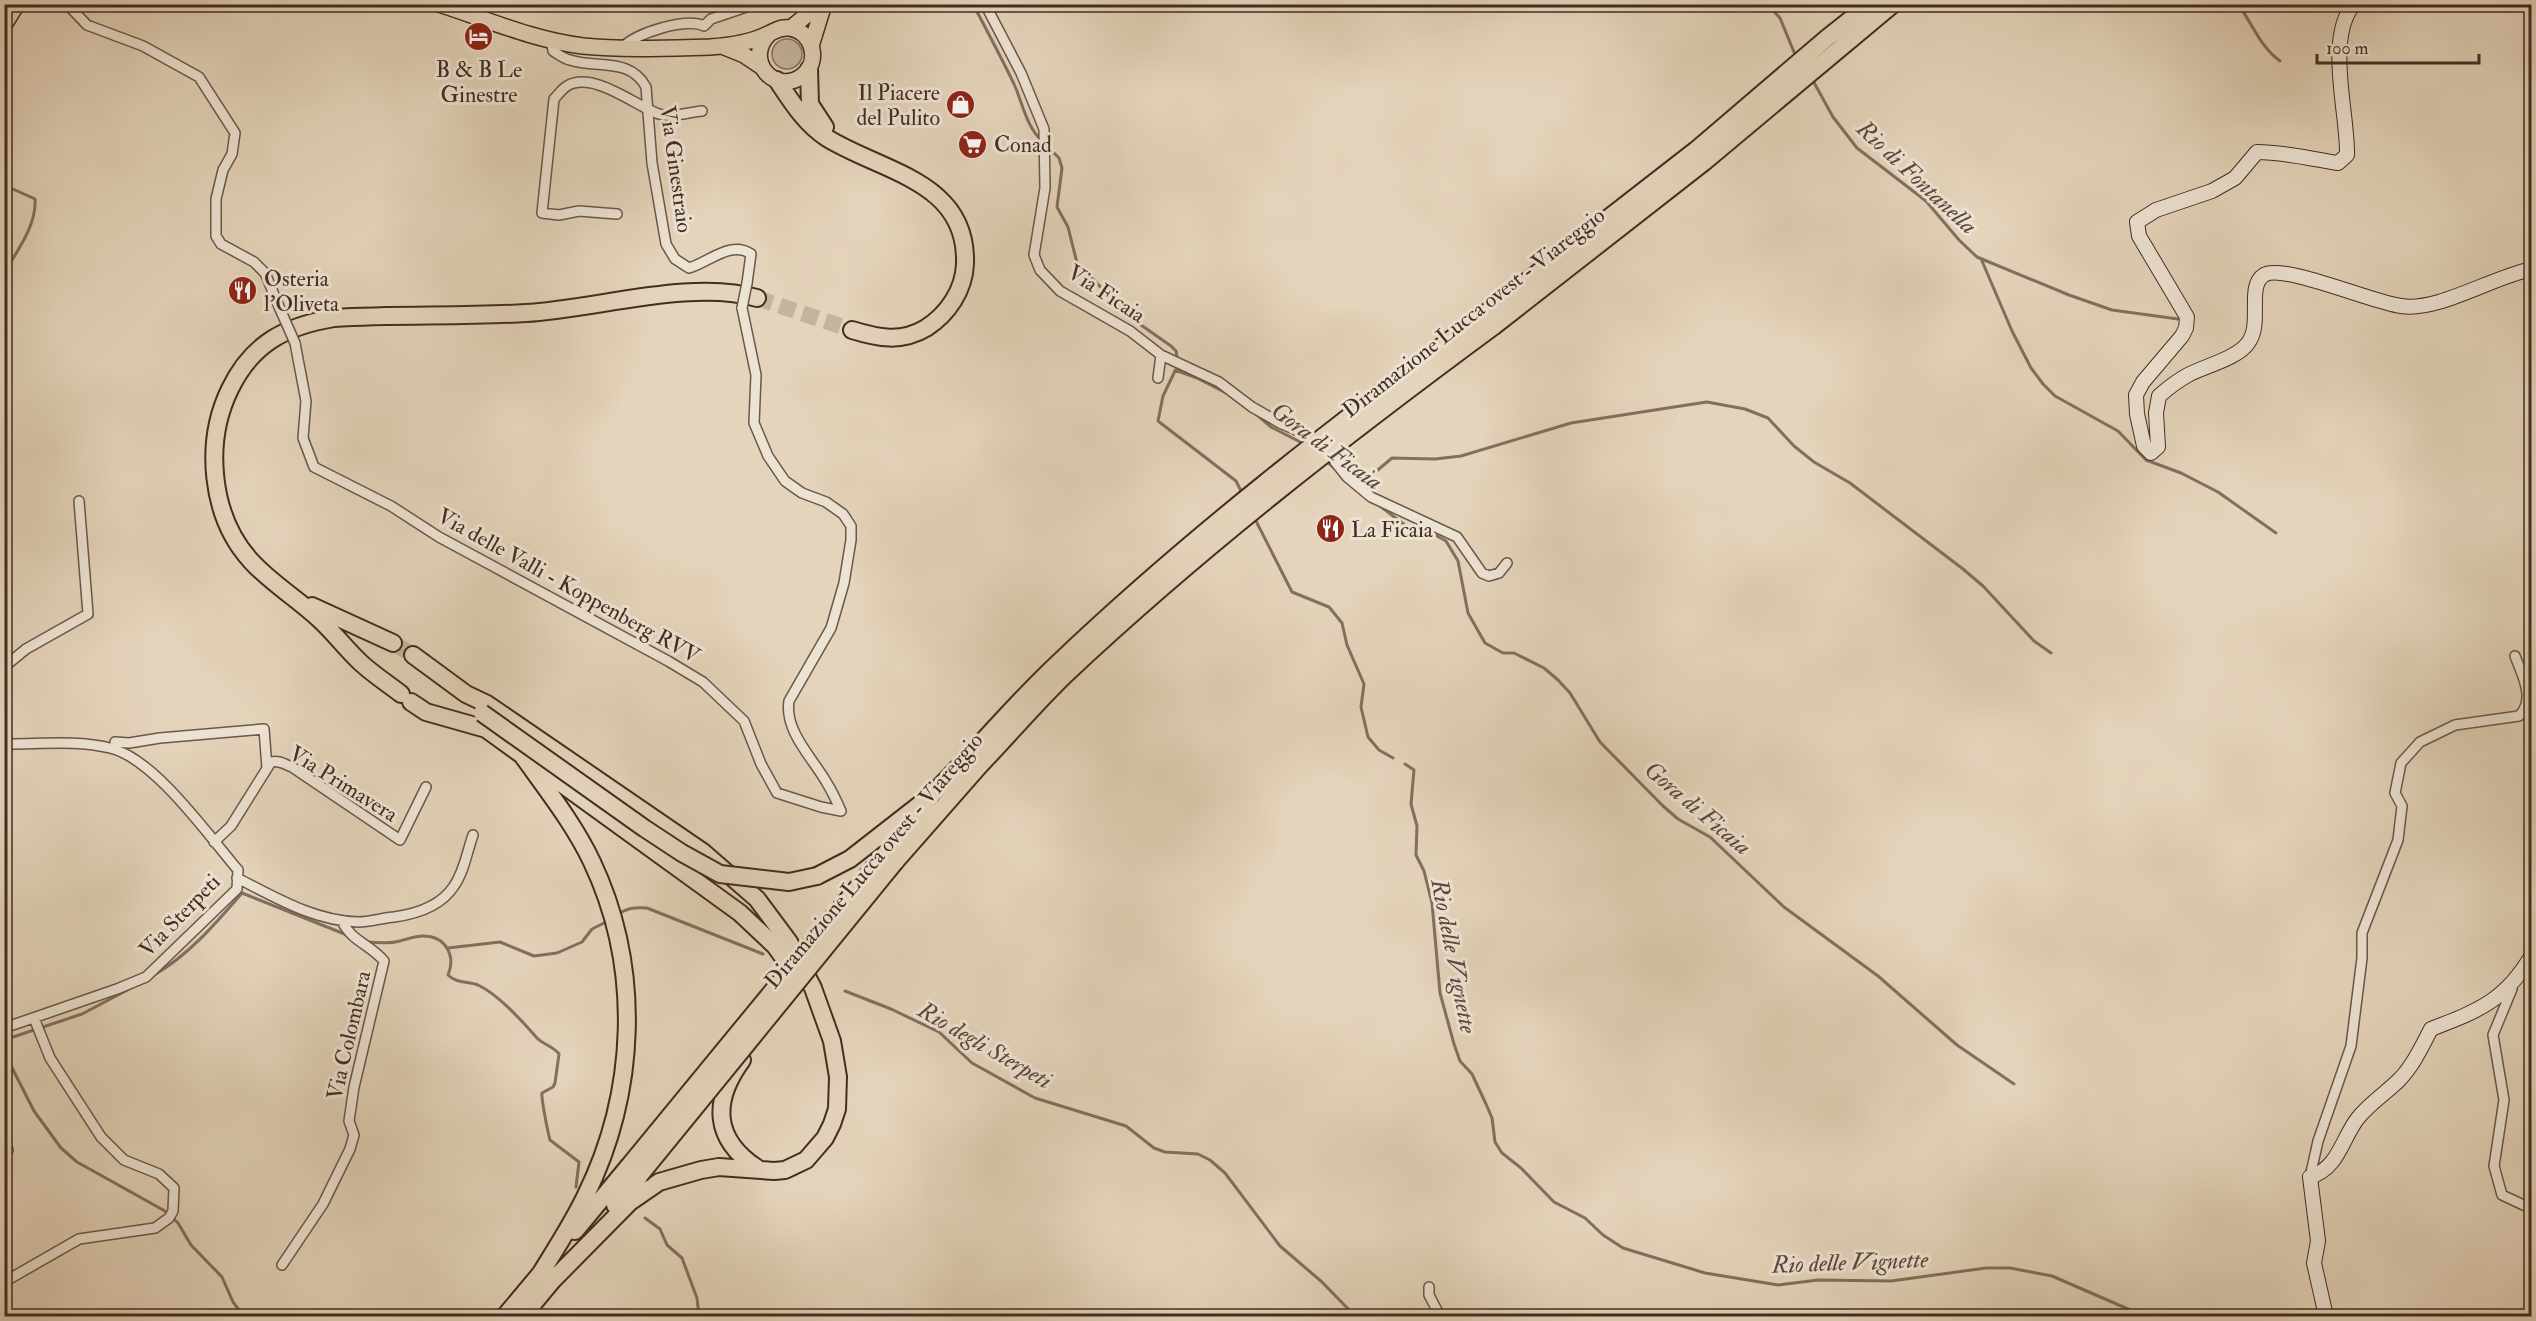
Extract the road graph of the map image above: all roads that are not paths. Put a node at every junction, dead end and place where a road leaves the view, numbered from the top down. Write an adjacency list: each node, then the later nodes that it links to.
1 (67, 4): 45 (street, Via delle Valli - Koppenberg RVV, bridge)
2 (439, 4): 12 (main road)
3 (755, 4): 11 (street)
4 (822, 4): 9 (main road); 13 (main road)
5 (985, 4): 26 (street, Via Ficaia)
6 (1870, 4): 21 (highway, Diramazione Lucca ovest - Viareggio)
7 (1893, 4): 21 (highway, Diramazione Lucca ovest - Viareggio)
8 (2354, 4): 23 (street)
9 (791, 28): 10 (main road); 13 (main road)
10 (768, 34): 11 (main road); 15 (main road)
11 (709, 38): 14 (main road); 14 (street); 15 (main road)
12 (551, 39): 14 (main road); 18 (street, Via Ginestraio)
13 (812, 46): 16 (main road)
14 (623, 47)
15 (762, 67): 17 (main road)
16 (808, 69): 17 (main road); 20 (highway)
17 (777, 80): 20 (highway)
18 (649, 109): 19 (street); 22 (street); 45 (street, Via Ginestraio, bridge)
19 (702, 111)
20 (842, 145): 25 (highway)
21 (1700, 156): 41 (highway, Diramazione Lucca ovest - Viareggio, bridge)
22 (617, 214)
23 (2532, 269)
24 (757, 298): 32 (highway)
25 (852, 330)
26 (1161, 355): 27 (street); 28 (street, Via Ficaia)
27 (1158, 378)
28 (1303, 433)
29 (1335, 462): 31 (street)
30 (79, 501): 36 (street)
31 (1507, 563)
32 (292, 597): 33 (highway); 40 (highway)
33 (393, 643)
34 (413, 655): 37 (highway)
35 (2516, 656): 59 (street)
36 (4, 668)
37 (466, 694): 44 (highway, bridge); 53 (highway)
38 (4, 742): 47 (street, Via Sterpeti)
39 (115, 742): 42 (street)
40 (522, 756): 53 (highway); 62 (highway)
41 (975, 760): 44 (highway, Diramazione Lucca ovest - Viareggio); 48 (highway, Diramazione Lucca ovest - Viareggio)
42 (267, 768): 43 (street, Via Primavera); 47 (street, Via Primavera)
43 (426, 787)
44 (932, 795): 48 (highway, Diramazione Lucca ovest - Viareggio)
45 (841, 811)
46 (473, 835): 50 (street)
47 (214, 842): 49 (street, Via Sterpeti)
48 (890, 857): 54 (highway, Diramazione Lucca ovest - Viareggio, bridge); 58 (highway, Diramazione Lucca ovest - Viareggio, bridge)
49 (237, 878): 50 (street); 55 (street, Via Sterpeti)
50 (342, 921): 61 (street, Via Colombara)
51 (2532, 955): 52 (street)
52 (2522, 971): 59 (street); 60 (street)
53 (820, 1011): 57 (highway)
54 (774, 1013): 57 (highway); 58 (highway, Diramazione Lucca ovest - Viareggio, bridge)
55 (35, 1020): 56 (street, Via Sterpeti); 63 (street)
56 (4, 1028)
57 (760, 1170): 62 (highway)
58 (634, 1171): 62 (highway, Diramazione Lucca ovest - Viareggio)
59 (2310, 1177): 68 (street)
60 (2532, 1209)
61 (282, 1265)
62 (545, 1279): 65 (highway, Diramazione Lucca ovest - Viareggio); 66 (highway, Diramazione Lucca ovest - Viareggio)
63 (4, 1282)
64 (1429, 1287): 67 (street)
65 (506, 1317)
66 (523, 1317)
67 (1440, 1317)
68 (2326, 1317)

